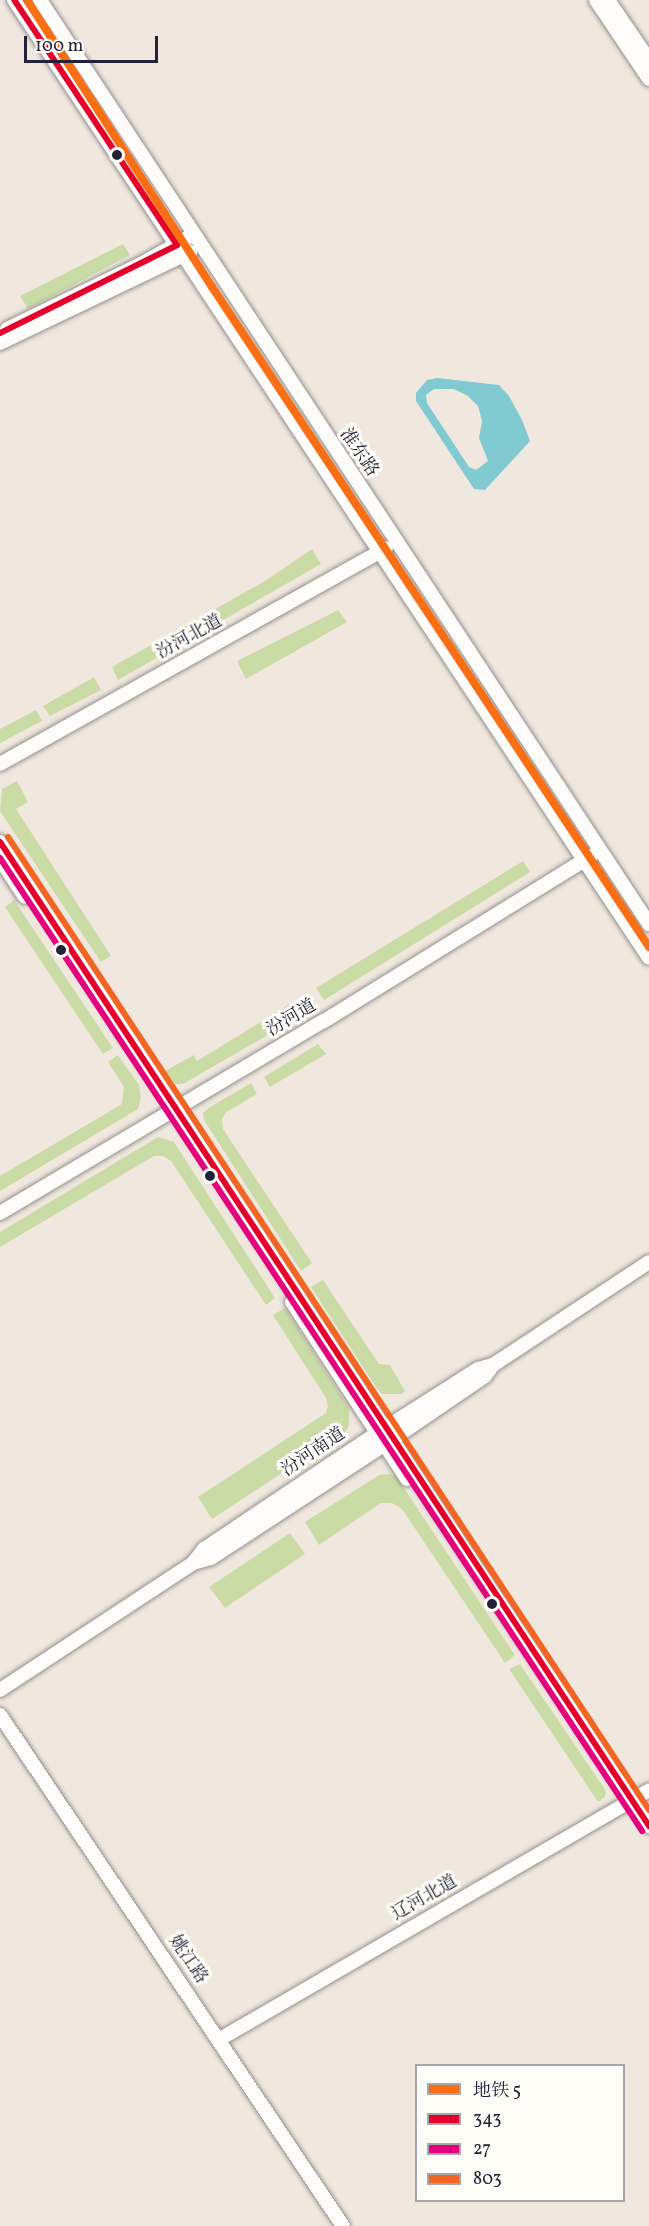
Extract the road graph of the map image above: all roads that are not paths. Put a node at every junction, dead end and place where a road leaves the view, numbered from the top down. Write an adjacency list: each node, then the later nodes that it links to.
1 (14, 0): 8 (street, 淮东路)
2 (40, 0): 7 (street, 淮东路)
3 (596, 0): 6 (street)
4 (608, 0): 5 (street)
5 (649, 60)
6 (649, 79)
7 (197, 240): 8 (street); 11 (street, 淮东路)
8 (180, 250): 9 (street); 10 (street); 12 (street, 淮东路)
9 (0, 333)
10 (0, 343)
11 (396, 542): 12 (street, 汾河北道); 15 (street, 淮东路)
12 (380, 552): 13 (street, 汾河北道); 17 (street, 淮东路)
13 (0, 764)
14 (0, 842): 20 (street)
15 (600, 850): 17 (street, 汾河道); 18 (street, 淮东路)
16 (0, 859): 20 (street)
17 (585, 860): 19 (street, 淮东路); 20 (street, 汾河道)
18 (649, 924)
19 (649, 958)
20 (173, 1112): 21 (street, 汾河道); 23 (street)
21 (0, 1213)
22 (649, 1262): 23 (street, 汾河南道)
23 (384, 1436): 24 (street, 汾河南道); 28 (street)
24 (0, 1690)
25 (0, 1715): 26 (street, 姚江路)
26 (4, 1730): 31 (street, 姚江路)
27 (649, 1790): 28 (street, 辽河北道)
28 (629, 1801): 29 (street); 30 (street); 31 (street, 辽河北道)
29 (649, 1826)
30 (649, 1837)
31 (220, 2039): 32 (street, 姚江路)
32 (343, 2226)

